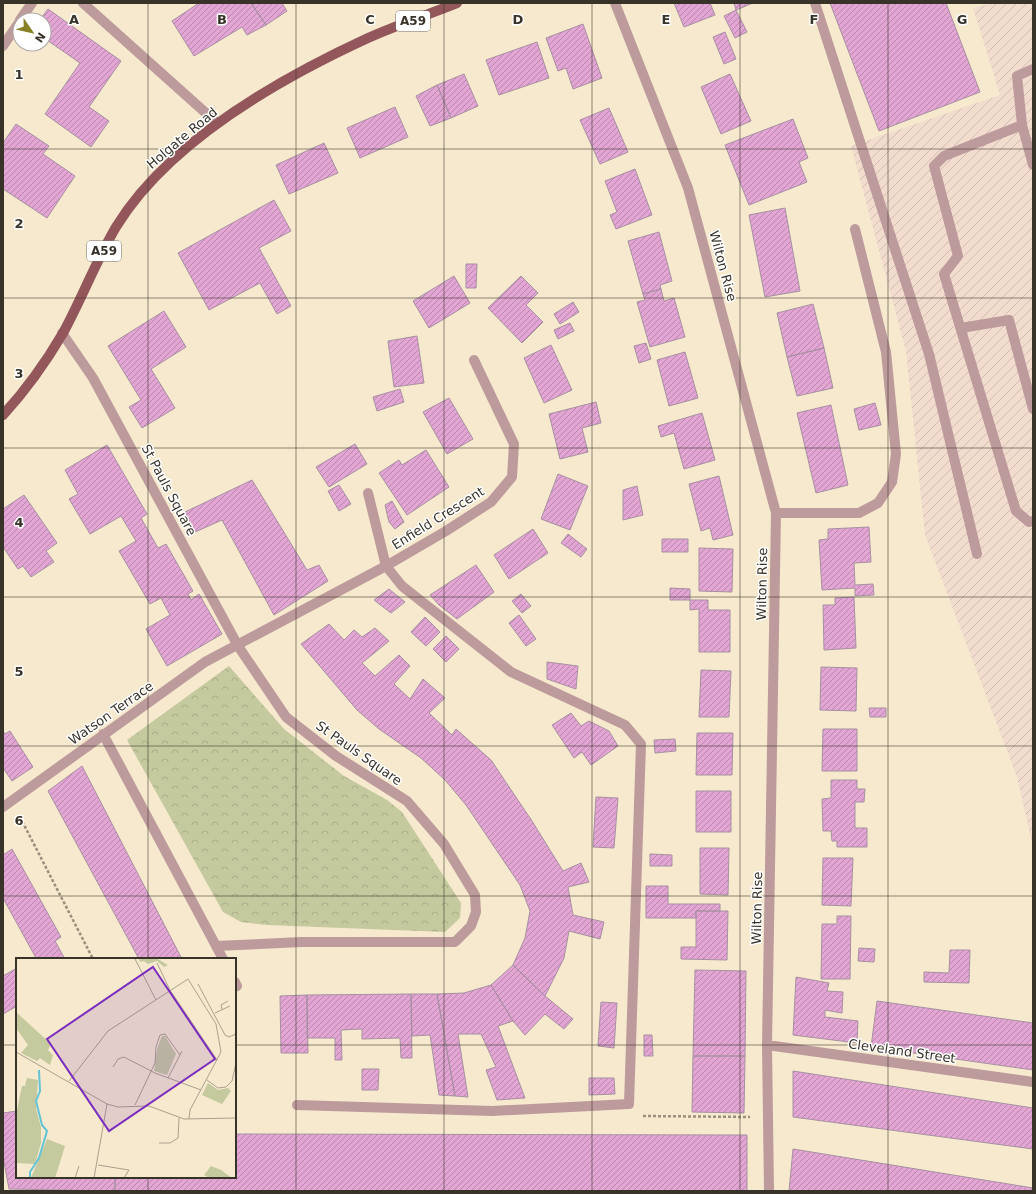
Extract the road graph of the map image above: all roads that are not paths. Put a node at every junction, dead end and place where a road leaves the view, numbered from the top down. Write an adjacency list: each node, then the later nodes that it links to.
1 (32, 3): 6 (street)
2 (83, 3): 10 (street)
3 (457, 3): 10 (main road, Holgate Road / A59)
4 (615, 3): 20 (street, Wilton Rise)
5 (815, 3): 22 (street)
6 (26, 12)
7 (12, 32): 8 (street)
8 (3, 46)
9 (1033, 68): 11 (street)
10 (217, 123): 15 (main road, Holgate Road / A59)
11 (1022, 125): 12 (street); 14 (street)
12 (1033, 165)
13 (855, 229): 20 (street)
14 (961, 328): 17 (street); 21 (street)
15 (62, 333): 18 (main road, Holgate Road / A59); 24 (street, St Pauls Square)
16 (474, 360): 23 (street, Enfield Crescent)
17 (1033, 409)
18 (3, 415)
19 (368, 493): 23 (street, Enfield Crescent)
20 (776, 512): 29 (street, Wilton Rise)
21 (1033, 521)
22 (977, 554)
23 (386, 566): 24 (street, Enfield Crescent); 31 (street)
24 (238, 646): 25 (street, Watson Terrace); 27 (street, St Pauls Square)
25 (103, 734): 26 (street, Watson Terrace); 27 (street)
26 (3, 807)
27 (216, 946): 28 (street)
28 (222, 958)
29 (768, 1045): 30 (street, Cleveland Street); 32 (street, Wilton Rise)
30 (1033, 1082)
31 (297, 1105)
32 (769, 1191)

